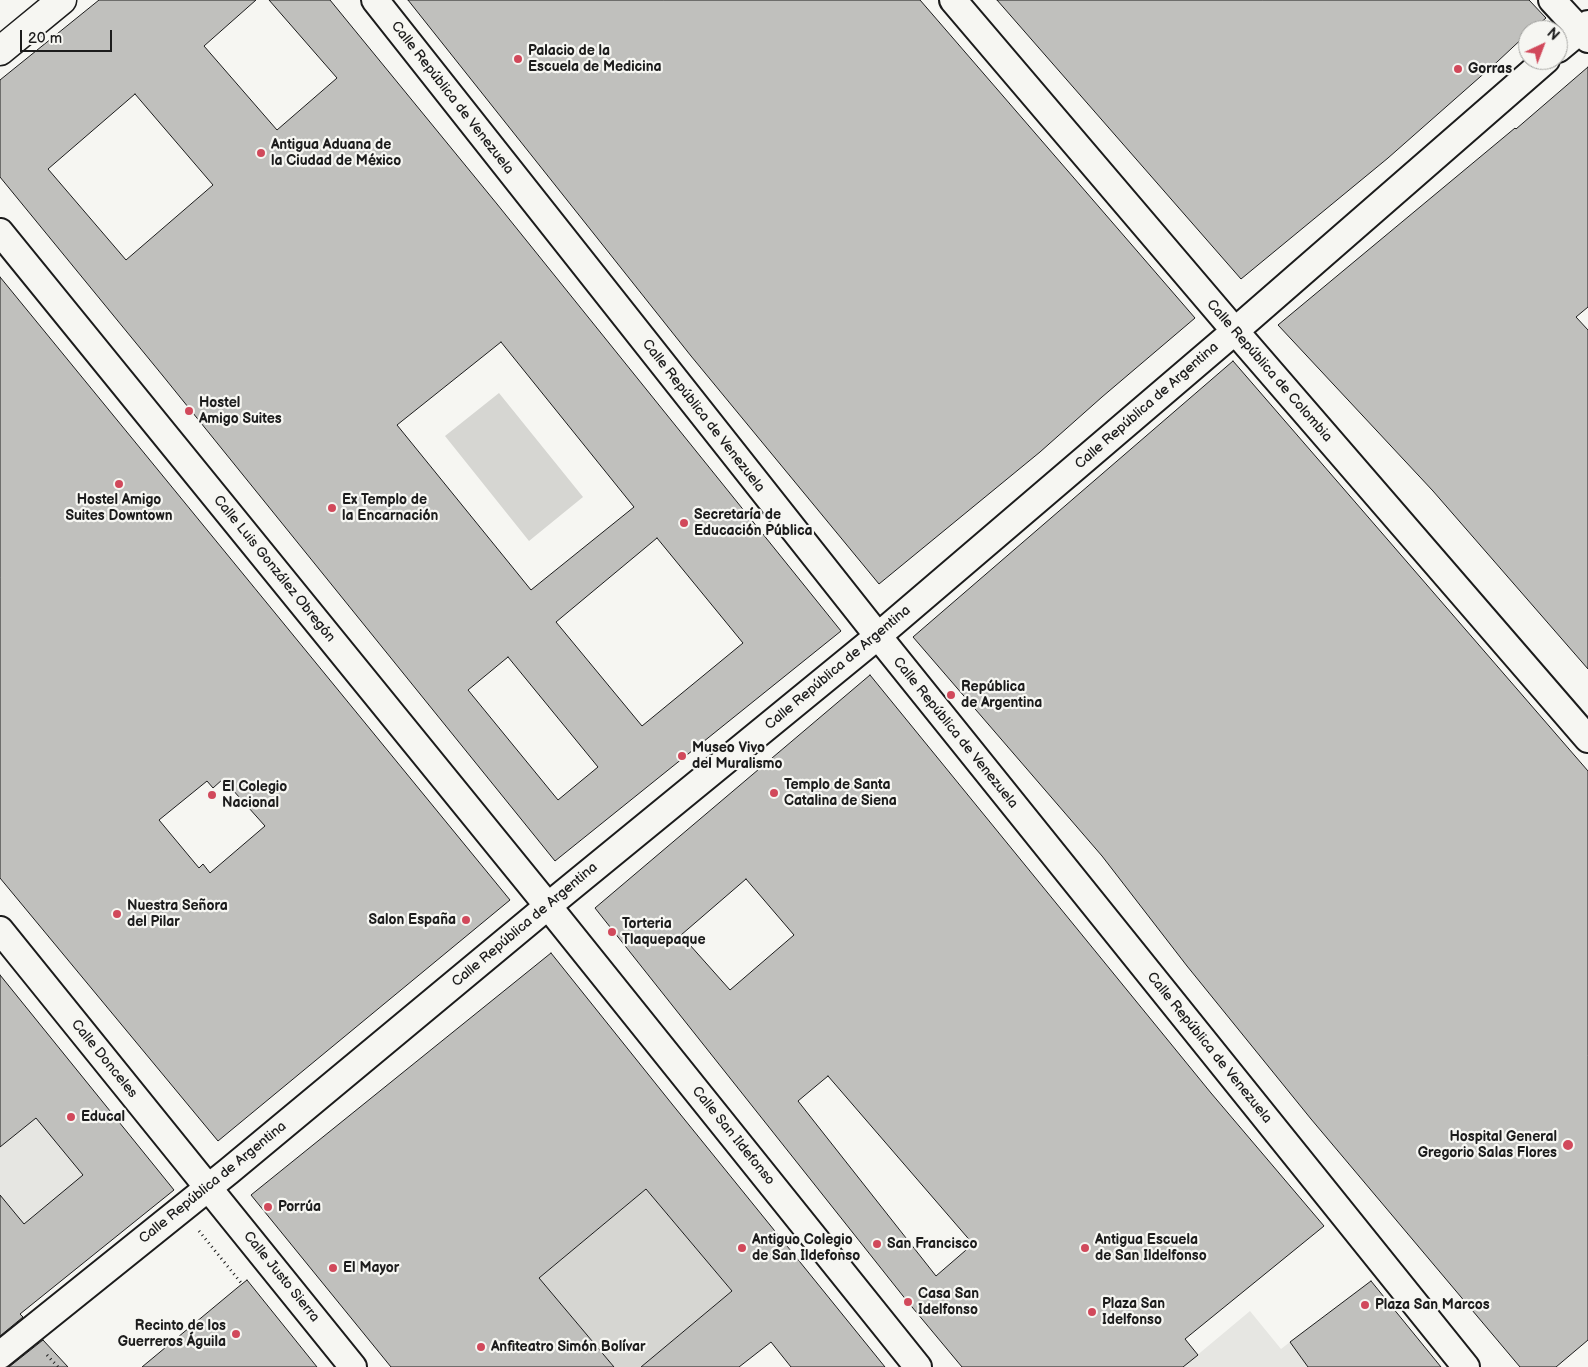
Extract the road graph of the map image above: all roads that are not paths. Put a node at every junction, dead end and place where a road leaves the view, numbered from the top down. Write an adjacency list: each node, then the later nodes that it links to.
1 (62, 0): 7 (street)
2 (375, 0): 11 (street, Calle República de Venezuela)
3 (952, 0): 10 (street, Calle República de Colombia)
4 (1552, 0): 5 (street)
5 (1585, 31): 6 (street)
6 (1568, 43)
7 (0, 51)
8 (1535, 70): 10 (street, Calle República de Argentina)
9 (0, 232): 13 (street, Calle Luis González Obregón)
10 (1235, 331): 11 (street, Calle República de Argentina); 12 (street, Calle República de Colombia)
11 (878, 636): 13 (street, Calle República de Argentina); 19 (street, Calle República de Venezuela)
12 (1588, 739)
13 (548, 906): 15 (street, Calle República de Argentina); 18 (street, Calle San Ildefonso)
14 (0, 930): 15 (street, Calle Donceles)
15 (208, 1188): 16 (street, Calle República de Argentina); 17 (street, Calle Justo Sierra)
16 (0, 1355)
17 (353, 1367)
18 (918, 1367)
19 (1466, 1367)

